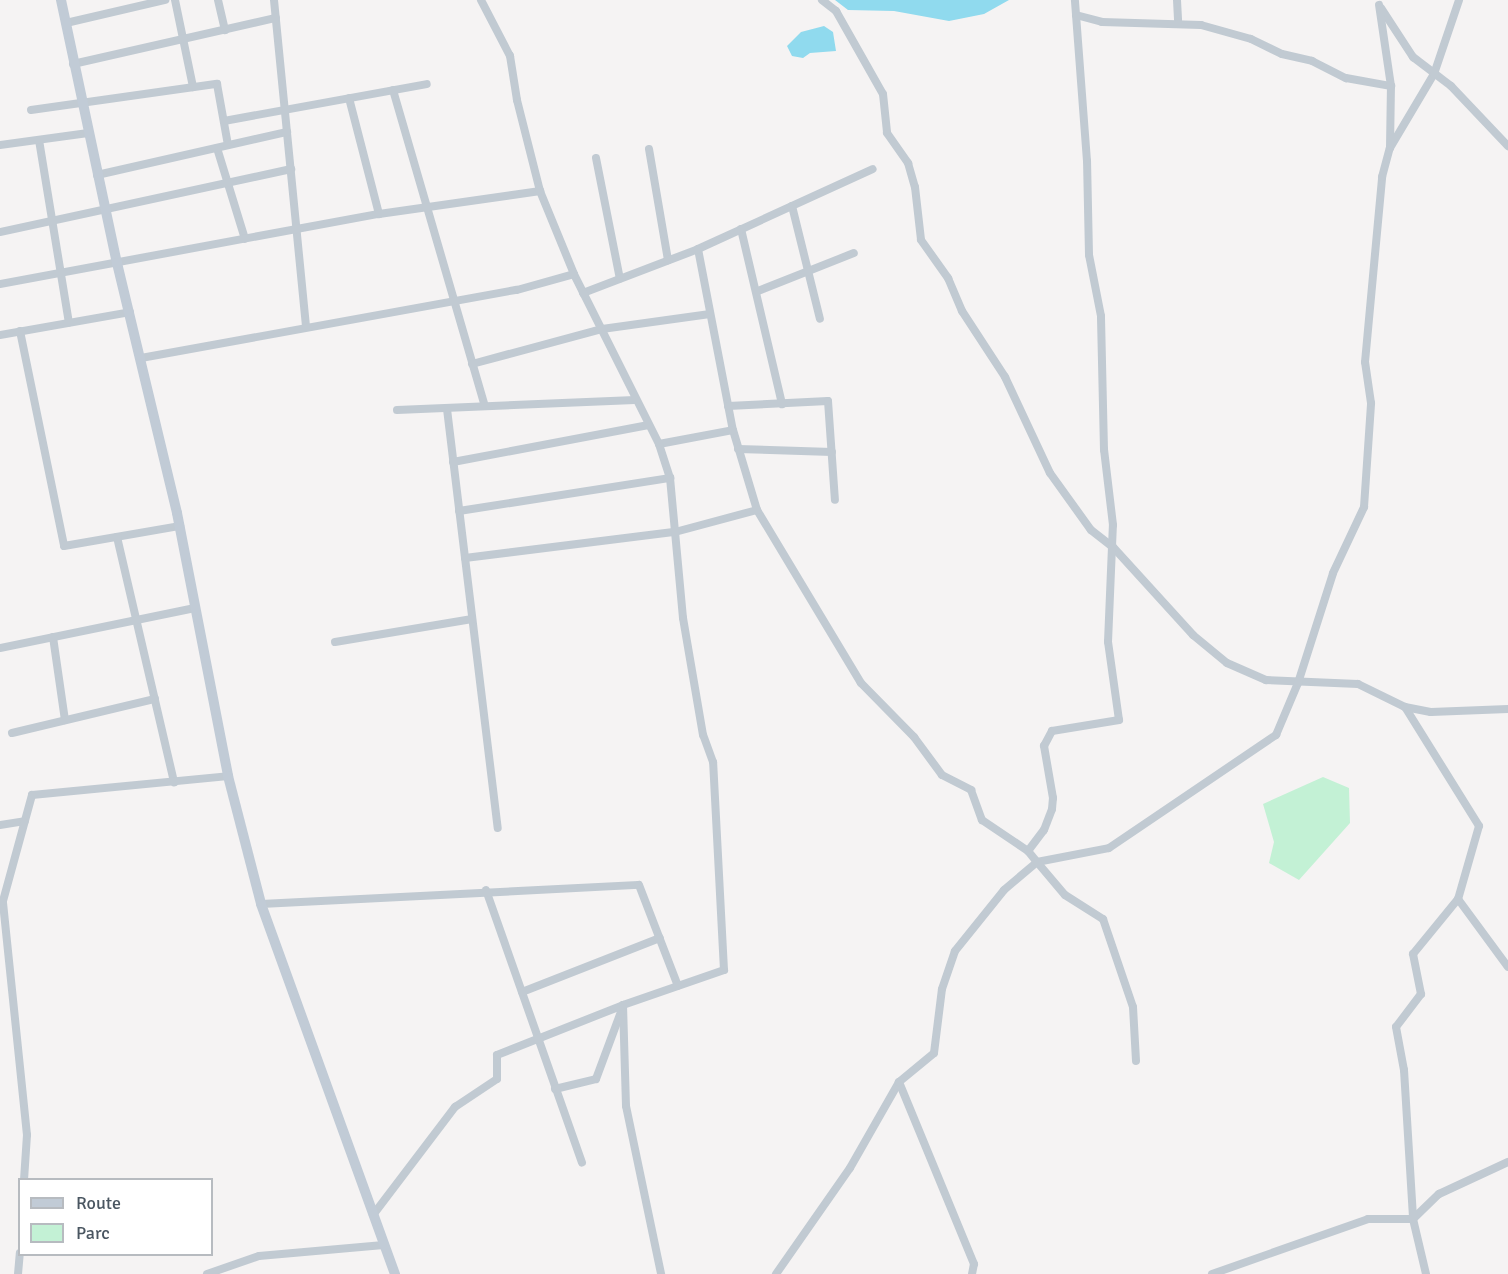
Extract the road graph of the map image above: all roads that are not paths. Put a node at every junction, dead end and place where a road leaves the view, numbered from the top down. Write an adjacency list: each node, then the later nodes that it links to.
1 (62, 0): 15 (main road)
2 (165, 0): 15 (street)
3 (175, 0): 17 (street)
4 (218, 0): 16 (street)
5 (274, 0): 13 (street)
6 (481, 0): 43 (street)
7 (822, 0): 94 (street)
8 (1075, 0): 12 (street)
9 (1177, 0): 14 (street)
10 (1459, 0): 19 (street)
11 (1378, 2): 19 (street); 21 (street)
12 (1076, 15): 14 (street); 94 (street)
13 (276, 18): 16 (street); 27 (street)
14 (1178, 22): 21 (street)
15 (66, 23): 18 (main road)
16 (225, 30): 17 (street)
17 (184, 39): 18 (street); 22 (street)
18 (74, 64): 25 (main road)
19 (1434, 74): 34 (street); 36 (street)
20 (427, 84): 23 (street)
21 (1390, 86): 36 (street)
22 (193, 87): 25 (street); 28 (street)
23 (393, 90): 24 (street); 45 (street)
24 (349, 98): 27 (street); 47 (street)
25 (81, 102): 26 (street); 30 (main road)
26 (31, 110)
27 (284, 110): 28 (street); 29 (street)
28 (224, 121): 33 (street)
29 (286, 132): 33 (street); 39 (street)
30 (88, 133): 31 (street); 41 (main road)
31 (39, 140): 32 (street); 48 (street)
32 (0, 145)
33 (228, 146): 35 (street)
34 (1508, 146)
35 (217, 148): 41 (street); 42 (street)
36 (1390, 148): 102 (street)
37 (649, 149): 55 (street)
38 (596, 158): 60 (street)
39 (291, 169): 42 (street); 50 (street)
40 (873, 169): 44 (street)
41 (97, 175): 46 (main road)
42 (228, 183): 46 (street); 52 (street)
43 (540, 191): 45 (street); 59 (street)
44 (792, 206): 49 (street); 57 (street)
45 (426, 207): 47 (street); 64 (street)
46 (105, 209): 48 (street); 56 (main road)
47 (379, 214): 50 (street)
48 (52, 221): 51 (street); 58 (street)
49 (741, 229): 53 (street); 62 (street)
50 (298, 231): 52 (street); 69 (street)
51 (0, 232)
52 (245, 239): 56 (street)
53 (698, 249): 55 (street); 66 (street)
54 (855, 253): 57 (street)
55 (668, 261): 60 (street)
56 (117, 263): 58 (street); 65 (main road)
57 (808, 271): 62 (street); 67 (street)
58 (61, 273): 61 (street); 68 (street)
59 (574, 274): 63 (street); 64 (street)
60 (620, 279): 63 (street)
61 (0, 284)
62 (758, 291): 76 (street)
63 (584, 293): 70 (street)
64 (453, 301): 69 (street); 74 (street)
65 (130, 312): 68 (street); 73 (main road)
66 (710, 314): 70 (street); 78 (street)
67 (820, 319)
68 (69, 322): 71 (street)
69 (306, 326): 73 (street)
70 (602, 329): 74 (street); 75 (street)
71 (20, 331): 72 (street); 93 (street)
72 (0, 335)
73 (141, 358): 91 (main road)
74 (472, 364): 77 (street)
75 (635, 400): 77 (street); 81 (street)
76 (782, 404): 78 (street); 85 (street)
77 (485, 406): 79 (street)
78 (728, 406): 82 (street)
79 (447, 409): 80 (street); 86 (street)
80 (397, 410)
81 (649, 425): 83 (street); 86 (street)
82 (733, 430): 83 (street); 84 (street)
83 (660, 444): 87 (street)
84 (738, 449): 85 (street); 89 (street)
85 (831, 452): 88 (street)
86 (453, 462): 90 (street)
87 (670, 478): 90 (street); 92 (street)
88 (835, 500)
89 (757, 510): 92 (street); 113 (street)
90 (459, 511): 95 (street)
91 (180, 526): 93 (street); 96 (main road)
92 (675, 532): 95 (street); 120 (street)
93 (117, 537): 98 (street)
94 (1113, 547): 102 (street); 113 (street)
95 (465, 558): 97 (street)
96 (195, 608): 98 (street); 108 (main road)
97 (472, 619): 100 (street); 112 (street)
98 (137, 620): 99 (street); 103 (street)
99 (53, 637): 101 (street); 106 (street)
100 (335, 642)
101 (0, 648)
102 (1298, 683): 104 (street); 114 (street)
103 (155, 699): 106 (street); 109 (street)
104 (1405, 707): 105 (street); 116 (street)
105 (1508, 709)
106 (65, 720): 107 (street)
107 (12, 733)
108 (228, 776): 109 (street); 117 (main road)
109 (174, 782): 110 (street)
110 (25, 821): 111 (street); 129 (street)
111 (0, 825)
112 (498, 828)
113 (1029, 851): 114 (street)
114 (1037, 862): 124 (street); 125 (street)
115 (486, 890): 117 (street); 118 (street); 121 (street)
116 (1458, 899): 119 (street); 131 (street)
117 (261, 904): 130 (main road)
118 (660, 938): 120 (street); 121 (street)
119 (1508, 967)
120 (678, 986): 122 (street)
121 (522, 992): 123 (street)
122 (623, 1005): 123 (street); 126 (street); 137 (street)
123 (537, 1037): 126 (street); 130 (street)
124 (1136, 1061)
125 (899, 1082): 138 (street); 139 (street)
126 (555, 1089): 128 (street)
127 (1508, 1162): 131 (street)
128 (582, 1163)
129 (24, 1178)
130 (373, 1215): 132 (main road)
131 (1413, 1220): 140 (street); 141 (street)
132 (384, 1245): 135 (street); 136 (main road)
133 (20, 1256): 134 (street)
134 (18, 1274)
135 (207, 1274)
136 (394, 1274)
137 (661, 1274)
138 (776, 1274)
139 (972, 1274)
140 (1212, 1274)
141 (1426, 1274)

